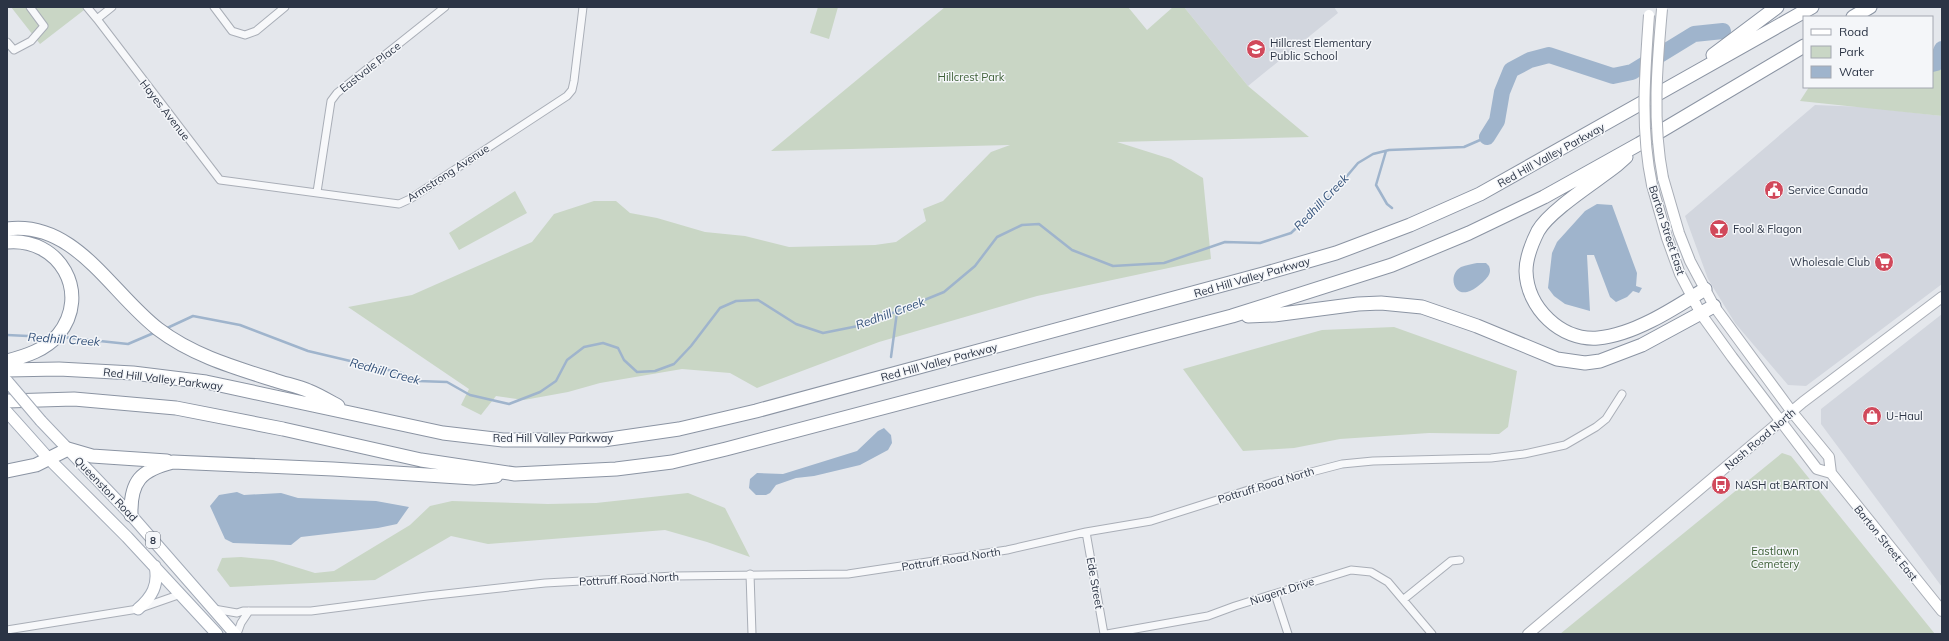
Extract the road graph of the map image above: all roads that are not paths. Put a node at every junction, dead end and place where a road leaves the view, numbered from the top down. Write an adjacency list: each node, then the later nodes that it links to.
1 (30, 7): 15 (street)
2 (87, 7): 14 (street, Hayes Avenue)
3 (112, 7): 14 (street)
4 (214, 7): 5 (street)
5 (285, 7)
6 (445, 7): 20 (street, Eastvale Place)
7 (583, 7): 20 (street, Armstrong Avenue)
8 (1777, 7): 17 (highway)
9 (1812, 7): 17 (highway, Red Hill Valley Parkway)
10 (1870, 7): 13 (highway)
11 (1662, 8): 23 (main road, Barton Street East, bridge)
12 (1650, 11): 25 (main road, Barton Street East, bridge)
13 (1855, 16)
14 (97, 19): 19 (street, Hayes Avenue)
15 (7, 42)
16 (1803, 47): 18 (highway)
17 (1697, 72): 36 (highway, Red Hill Valley Parkway)
18 (1638, 144): 25 (highway); 28 (highway)
19 (225, 181): 20 (street, Armstrong Avenue)
20 (317, 192)
21 (7, 229): 36 (highway)
22 (7, 242): 29 (highway)
23 (1705, 289): 25 (highway); 26 (main road, Barton Street East)
24 (1942, 297): 35 (main road, Nash Road North)
25 (1692, 298): 27 (main road, Barton Street East)
26 (1714, 306): 27 (highway); 35 (main road, Barton Street East)
27 (1701, 314): 28 (highway); 37 (main road, Barton Street East)
28 (1232, 316): 43 (highway)
29 (7, 361)
30 (7, 370): 36 (highway, Red Hill Valley Parkway)
31 (7, 381): 38 (main road, Queenston Road / 8, bridge)
32 (1622, 394): 45 (street, Pottruff Road North)
33 (7, 401): 43 (highway)
34 (7, 412): 39 (main road, Queenston Road / 8)
35 (1792, 412): 37 (main road, Nash Road North); 42 (main road, Barton Street East)
36 (352, 414)
37 (1780, 421): 42 (main road, Barton Street East); 64 (main road, Nash Road North)
38 (68, 449): 39 (highway); 40 (highway); 44 (main road, Queenston Road / 8)
39 (49, 459): 41 (highway); 47 (main road, Queenston Road / 8)
40 (173, 462): 43 (highway); 44 (highway)
41 (7, 471)
42 (1830, 473): 55 (main road, Barton Street East)
43 (515, 474)
44 (131, 515): 52 (main road, Queenston Road / 8)
45 (1086, 532): 48 (street, Pottruff Road North); 60 (street, Ede Street)
46 (1460, 560): 51 (street)
47 (155, 566): 49 (main road, Queenston Road / 8); 53 (main road)
48 (750, 574): 54 (street, Pottruff Road North); 59 (street)
49 (181, 594): 53 (street); 57 (main road, Queenston Road / 8)
50 (1275, 594): 51 (street, Nugent Drive); 61 (street, Nugent Drive); 62 (street)
51 (1404, 599): 63 (street, Nugent Drive)
52 (214, 609): 54 (street, Pottruff Road North); 58 (main road, Queenston Road / 8)
53 (138, 610): 56 (street)
54 (249, 611): 58 (street)
55 (1942, 611)
56 (7, 630)
57 (217, 634)
58 (236, 634)
59 (752, 634)
60 (1104, 634)
61 (1107, 634)
62 (1288, 634)
63 (1432, 634)
64 (1528, 634)

